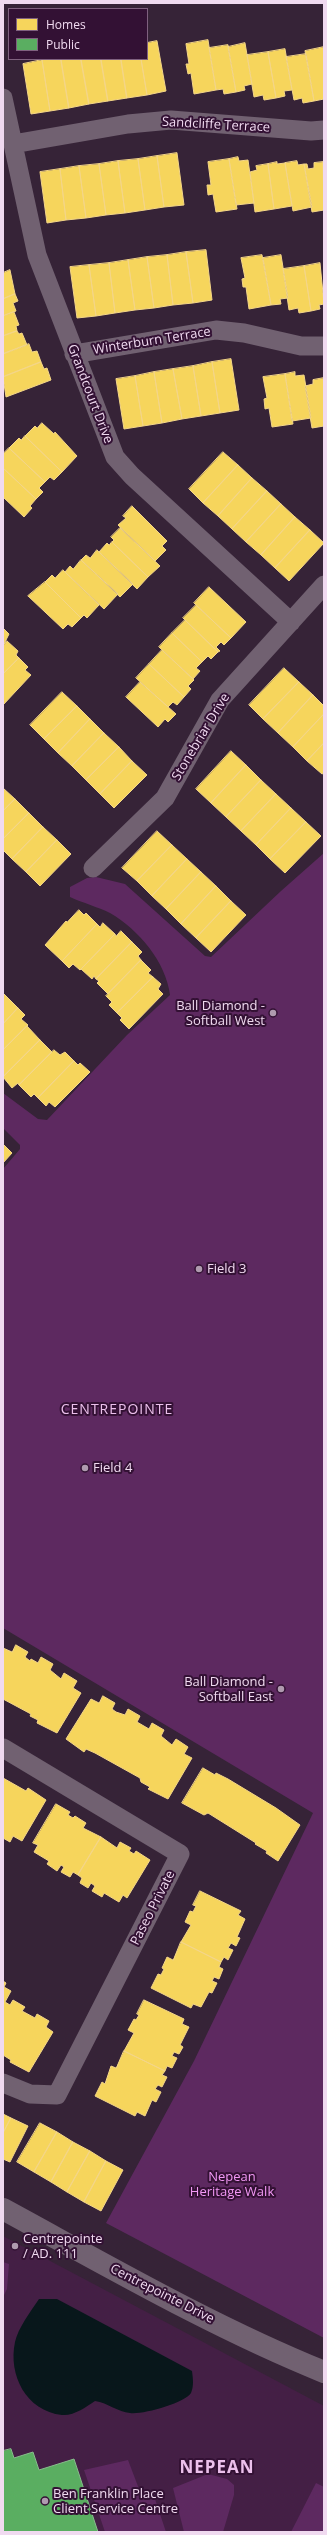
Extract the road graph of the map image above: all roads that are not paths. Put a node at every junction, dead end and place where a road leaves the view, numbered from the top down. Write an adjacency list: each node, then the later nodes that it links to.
1 (3, 98): 3 (street, Grandcourt Drive)
2 (324, 130): 3 (street, Sandcliffe Terrace)
3 (13, 144): 5 (street, Grandcourt Drive)
4 (324, 346): 5 (street, Winterburn Terrace)
5 (74, 354): 7 (street, Grandcourt Drive)
6 (324, 585): 7 (street, Stonebriar Drive)
7 (291, 622): 8 (street, Stonebriar Drive)
8 (93, 868)
9 (3, 1748): 10 (street, Paseo Private)
10 (3, 2083)
11 (3, 2208): 12 (street, Centrepointe Drive)
12 (324, 2372)

